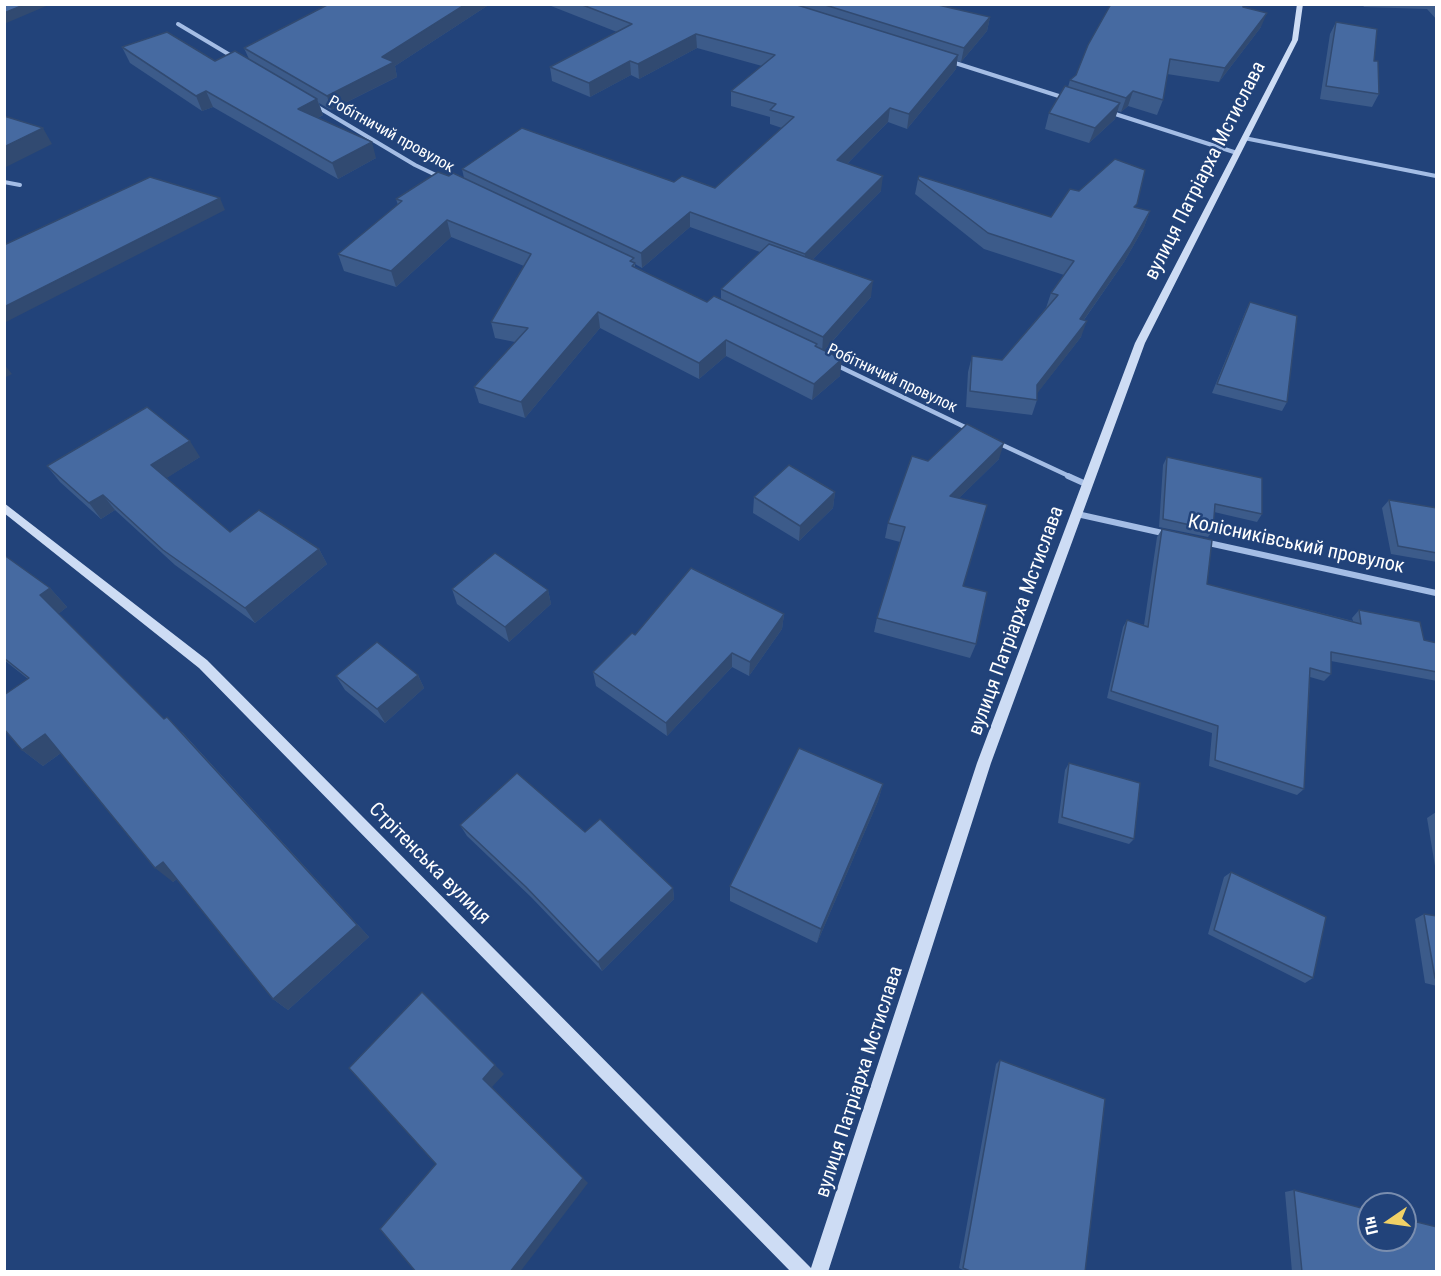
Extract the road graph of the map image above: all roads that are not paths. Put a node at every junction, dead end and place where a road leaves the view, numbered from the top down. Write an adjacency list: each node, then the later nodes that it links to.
1 (1300, 4): 8 (main road, вулиця Патріарха Мстислава)
2 (178, 24): 3 (street)
3 (237, 59)
4 (944, 60): 5 (street)
5 (1068, 99)
6 (307, 101): 11 (street, Робітничий провулок)
7 (1102, 110): 9 (street)
8 (1244, 138): 9 (main road, вулиця Патріарха Мстислава); 10 (street)
9 (1237, 153): 17 (main road, вулиця Патріарха Мстислава)
10 (1437, 176)
11 (447, 181)
12 (4, 182): 13 (street)
13 (20, 185)
14 (831, 363): 15 (street, Робітничий провулок)
15 (981, 435)
16 (992, 440): 17 (street)
17 (1088, 485): 19 (main road, вулиця Патріарха Мстислава)
18 (4, 507): 23 (main road, Стрітенська вулиця)
19 (1077, 514): 20 (street, Колісниківський провулок); 24 (main road, вулиця Патріарха Мстислава)
20 (1170, 534)
21 (1193, 539): 22 (street, Колісниківський провулок)
22 (1437, 593)
23 (804, 1272)
24 (819, 1272)

